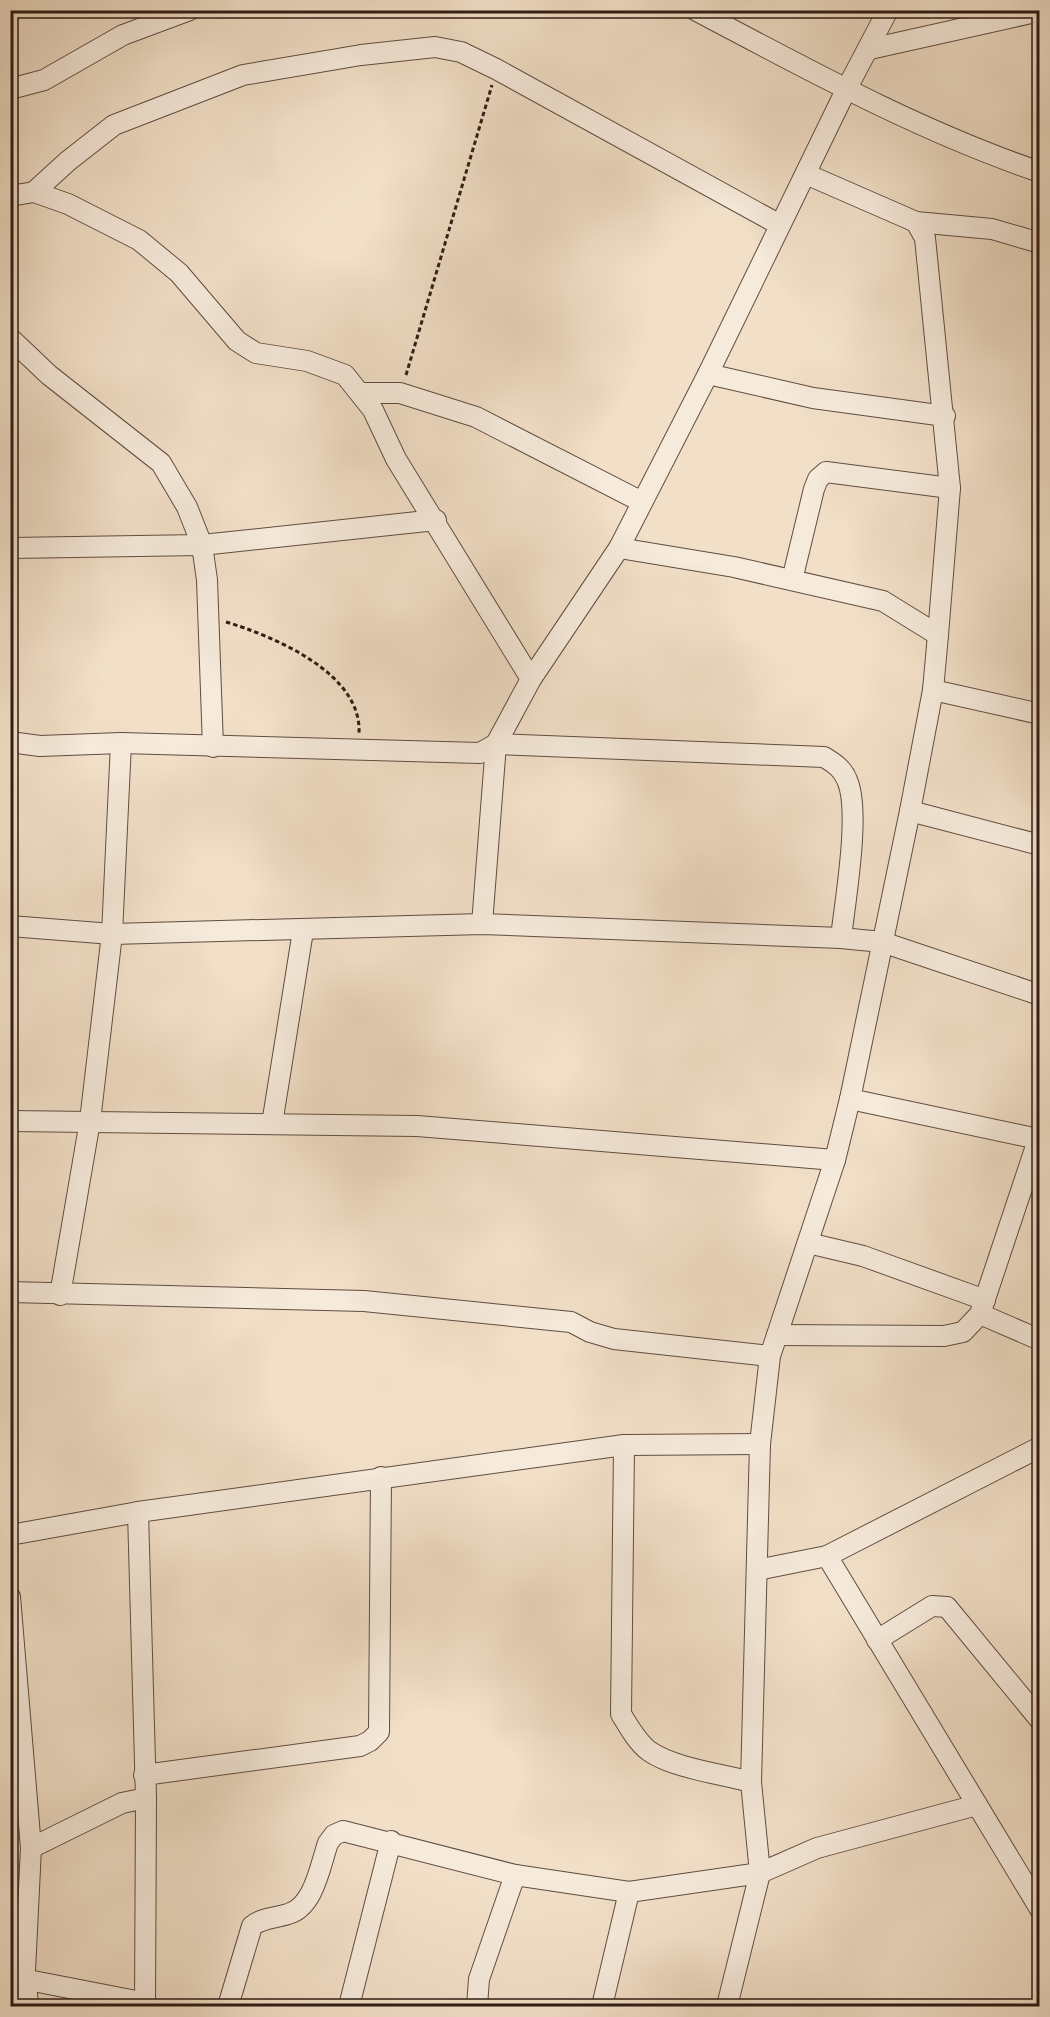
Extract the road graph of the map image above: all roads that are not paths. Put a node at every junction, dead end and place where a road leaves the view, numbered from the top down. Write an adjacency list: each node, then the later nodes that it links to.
1 (190, 10): 6 (street)
2 (694, 10): 7 (street)
3 (888, 10): 5 (street)
4 (1040, 11): 5 (street)
5 (870, 49): 7 (street)
6 (10, 89)
7 (846, 90): 8 (street); 9 (street)
8 (1040, 172)
9 (806, 174): 12 (street); 13 (street)
10 (34, 192): 11 (street); 13 (street); 17 (street)
11 (10, 196)
12 (916, 222): 14 (street); 18 (street)
13 (780, 225): 16 (street)
14 (1040, 243)
15 (10, 338): 22 (street)
16 (708, 374): 18 (street); 20 (street)
17 (361, 393): 20 (street); 21 (street)
18 (945, 416): 19 (street)
19 (950, 488): 25 (street); 26 (street)
20 (642, 502): 24 (street)
21 (436, 520): 22 (street); 27 (street)
22 (202, 544): 23 (street); 33 (street)
23 (10, 548)
24 (619, 548): 25 (street); 27 (street)
25 (792, 580): 26 (street)
26 (938, 635): 28 (street)
27 (531, 679): 32 (street)
28 (933, 690): 29 (street); 34 (street)
29 (1040, 714)
30 (10, 742): 31 (street)
31 (122, 743): 33 (street); 39 (street)
32 (496, 744): 33 (street); 36 (street); 40 (street)
33 (213, 747)
34 (910, 811): 35 (street); 41 (street)
35 (1040, 845)
36 (482, 924): 38 (street); 40 (street)
37 (10, 926): 39 (street)
38 (303, 931): 39 (street); 46 (street)
39 (112, 934): 45 (street)
40 (841, 938): 41 (street)
41 (882, 942): 42 (street); 43 (street)
42 (1040, 995)
43 (850, 1099): 47 (street); 48 (street)
44 (10, 1121): 45 (street)
45 (90, 1121): 46 (street); 51 (street)
46 (272, 1124): 48 (street)
47 (1039, 1136): 52 (street)
48 (835, 1160): 49 (street)
49 (808, 1243): 52 (street); 53 (street)
50 (10, 1292): 51 (street)
51 (60, 1295): 55 (street)
52 (983, 1307): 53 (street); 54 (street)
53 (777, 1335): 55 (street)
54 (1040, 1340)
55 (770, 1356): 56 (street)
56 (760, 1444): 57 (street); 63 (street)
57 (624, 1445): 59 (street); 68 (street)
58 (1040, 1447): 62 (street)
59 (381, 1478): 60 (street); 67 (street)
60 (138, 1512): 61 (street); 67 (street)
61 (10, 1534)
62 (827, 1556): 63 (street); 65 (street)
63 (757, 1570): 68 (street)
64 (10, 1597): 72 (street)
65 (877, 1640): 66 (street); 70 (street)
66 (1040, 1720)
67 (144, 1775): 69 (street)
68 (751, 1782): 73 (street)
69 (146, 1798): 72 (street); 78 (street)
70 (976, 1805): 73 (street); 76 (street)
71 (391, 1841): 74 (street); 80 (street); 81 (street)
72 (31, 1848): 77 (street)
73 (759, 1873): 75 (street); 84 (street)
74 (515, 1875): 75 (street); 82 (street)
75 (629, 1892): 83 (street)
76 (1040, 1909)
77 (28, 1980): 78 (street); 79 (street)
78 (145, 2006)
79 (28, 2007)
80 (228, 2007)
81 (349, 2007)
82 (477, 2007)
83 (602, 2007)
84 (727, 2007)

